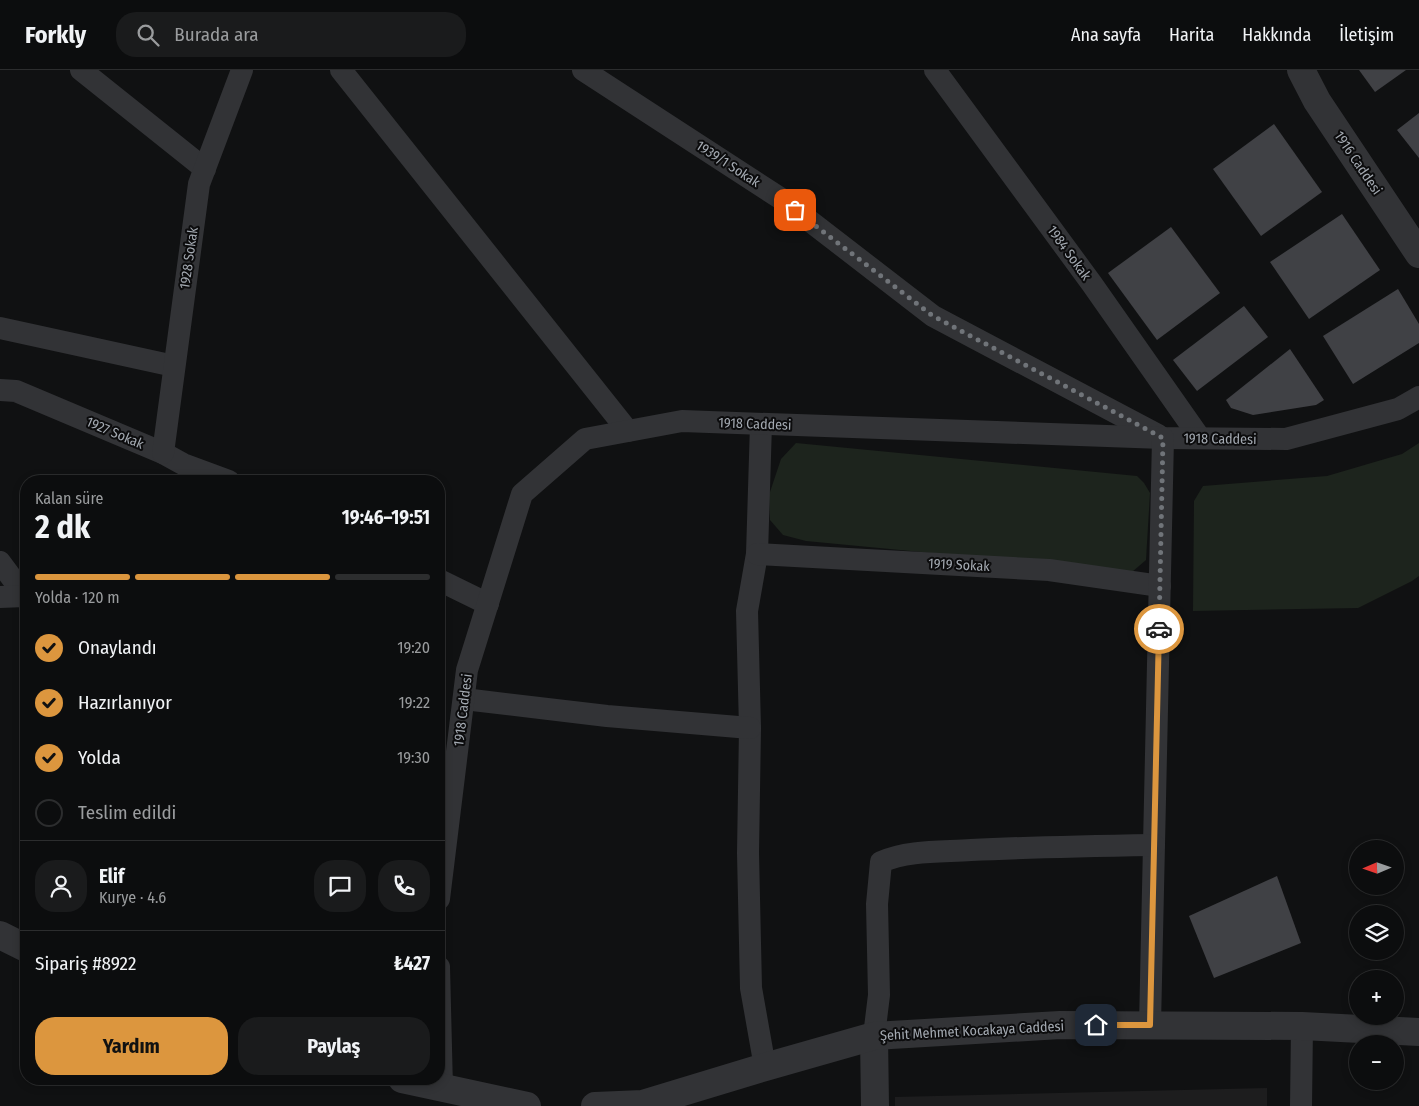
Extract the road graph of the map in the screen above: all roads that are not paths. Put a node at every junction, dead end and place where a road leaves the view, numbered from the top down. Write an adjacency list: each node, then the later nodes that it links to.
1 (81, 70): 7 (street)
2 (242, 70): 7 (street, 1928 Sokak)
3 (341, 70): 14 (street)
4 (935, 70): 16 (street, 1984 Sokak)
5 (1301, 70): 8 (street, 1916 Caddesi)
6 (597, 74): 15 (street, 1939/1 Sokak)
7 (205, 169): 10 (street, 1928 Sokak)
8 (1419, 254)
9 (0, 328): 10 (street)
10 (174, 366): 17 (street, 1928 Sokak)
11 (0, 390): 17 (street, 1927 Sokak)
12 (1419, 397): 16 (street, 1918 Caddesi)
13 (761, 424): 14 (street, 1918 Caddesi); 15 (street, 1918 Caddesi); 20 (street)
14 (628, 431): 27 (street, 1918 Caddesi)
15 (1163, 438): 16 (street, 1918 Caddesi); 23 (street)
16 (1200, 438)
17 (163, 453): 18 (street, 1927 Sokak)
18 (181, 472): 19 (street, 1927 Sokak)
19 (197, 475)
20 (757, 554): 23 (street, 1919 Sokak); 29 (street)
21 (0, 562): 24 (street)
22 (445, 583): 27 (street)
23 (1160, 586): 31 (street)
24 (20, 588)
25 (20, 596): 26 (street)
26 (0, 597)
27 (488, 604): 28 (street, 1918 Caddesi)
28 (464, 699): 29 (street); 30 (street, 1918 Caddesi)
29 (750, 728): 38 (street)
30 (445, 812)
31 (1154, 845): 34 (street); 37 (street)
32 (0, 935): 33 (street)
33 (20, 945)
34 (1150, 1025): 35 (street, Şehit Mehmet Kocakaya Caddesi); 37 (street, Şehit Mehmet Kocakaya Caddesi)
35 (1302, 1026): 36 (street, Şehit Mehmet Kocakaya Caddesi); 45 (street)
36 (1419, 1032)
37 (874, 1036): 38 (street, Şehit Mehmet Kocakaya Caddesi); 44 (street)
38 (765, 1067): 43 (street, Şehit Mehmet Kocakaya Caddesi)
39 (429, 1085): 41 (street)
40 (442, 1085): 41 (street)
41 (442, 1088): 42 (street)
42 (527, 1106)
43 (595, 1106)
44 (875, 1106)
45 (1301, 1106)

